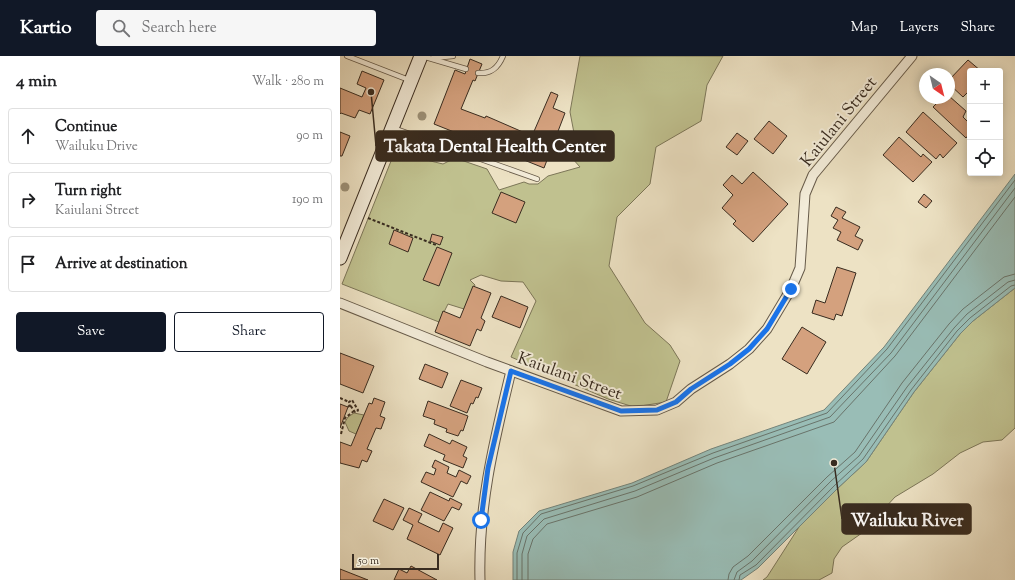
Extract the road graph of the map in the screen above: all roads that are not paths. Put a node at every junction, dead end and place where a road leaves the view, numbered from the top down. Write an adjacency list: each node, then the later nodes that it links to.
1 (347, 56): 8 (lane)
2 (453, 56): 5 (lane)
3 (503, 56): 7 (lane)
4 (912, 56): 13 (street, Kaiulani Street)
5 (424, 57): 6 (lane); 8 (main road)
6 (466, 69)
7 (478, 73)
8 (411, 80): 9 (main road)
9 (391, 127): 10 (lane); 11 (main road)
10 (537, 179)
11 (340, 258)
12 (340, 303): 13 (street, Kaiulani Street)
13 (511, 371): 14 (street)
14 (480, 580)

